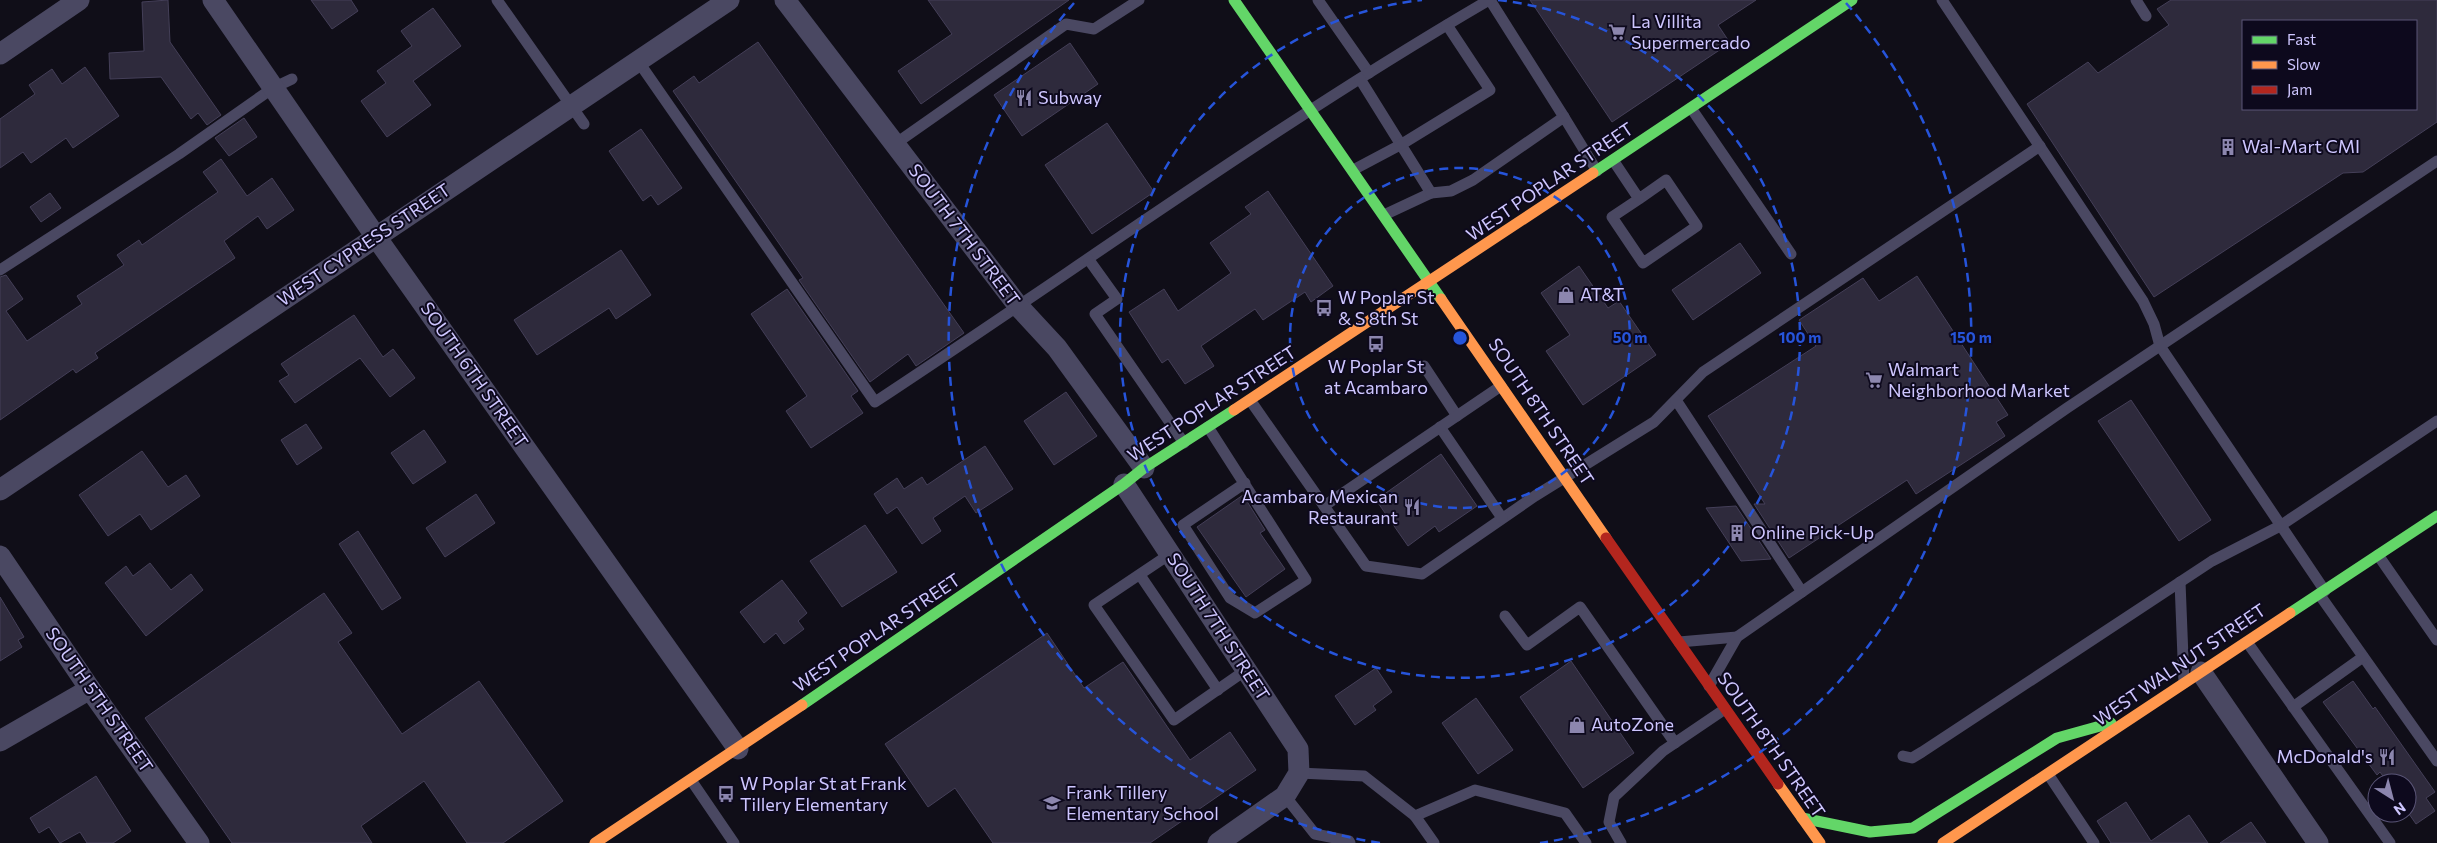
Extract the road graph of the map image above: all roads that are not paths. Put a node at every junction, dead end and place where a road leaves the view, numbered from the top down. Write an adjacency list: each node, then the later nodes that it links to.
1 (79, 0): 16 (street)
2 (213, 0): 19 (street, SOUTH 6TH STREET)
3 (497, 0): 20 (lane)
4 (729, 0): 17 (street, WEST CYPRESS STREET)
5 (785, 0): 25 (street, SOUTH 7TH STREET)
6 (1139, 0): 25 (lane)
7 (1234, 0): 22 (main road, SOUTH 8TH STREET)
8 (1318, 0): 18 (lane)
9 (1490, 0): 13 (lane); 23 (lane)
10 (1852, 0): 21 (main road, WEST POPLAR STREET)
11 (1942, 0): 27 (lane)
12 (2136, 0): 14 (lane)
13 (1471, 4): 15 (lane)
14 (2146, 16)
15 (1447, 25): 18 (lane); 26 (lane)
16 (0, 54)
17 (638, 61): 20 (street, WEST CYPRESS STREET); 40 (lane)
18 (1364, 76): 22 (lane); 26 (lane)
19 (282, 83): 35 (street, SOUTH 6TH STREET); 38 (lane)
20 (570, 107): 24 (lane); 35 (street, WEST CYPRESS STREET)
21 (1691, 108): 28 (main road, WEST POPLAR STREET); 36 (lane)
22 (1310, 109): 30 (main road, SOUTH 8TH STREET); 37 (lane)
23 (1564, 117): 31 (lane); 32 (lane)
24 (584, 124)
25 (895, 144): 40 (street, SOUTH 7TH STREET)
26 (1402, 144): 30 (lane); 32 (lane)
27 (2040, 146): 41 (lane); 45 (lane)
28 (1613, 160): 31 (main road, WEST POPLAR STREET); 33 (lane)
29 (2437, 161): 41 (lane)
30 (1353, 170): 34 (main road, SOUTH 8TH STREET)
31 (1597, 171): 39 (main road, WEST POPLAR STREET)
32 (1431, 193): 34 (lane)
33 (1639, 199): 33 (lane)
34 (1384, 215): 39 (main road, SOUTH 8TH STREET)
35 (376, 237): 55 (street, WEST CYPRESS STREET); 84 (street, SOUTH 6TH STREET)
36 (1791, 254)
37 (1089, 260): 40 (lane); 50 (lane)
38 (0, 270)
39 (1431, 282): 43 (main road, SOUTH 8TH STREET); 44 (main road, WEST POPLAR STREET)
40 (1019, 307): 51 (street, SOUTH 7TH STREET)
41 (2160, 346): 59 (lane); 65 (lane)
42 (1424, 366): 46 (lane)
43 (1502, 385): 46 (lane); 52 (main road, SOUTH 8TH STREET)
44 (1250, 400): 48 (main road, WEST POPLAR STREET); 56 (lane)
45 (1676, 400): 52 (lane); 65 (lane)
46 (1457, 416): 49 (lane)
47 (2437, 421): 59 (lane)
48 (1208, 427): 50 (main road, WEST POPLAR STREET); 53 (lane)
49 (1440, 427): 56 (lane); 58 (lane)
50 (1184, 443): 51 (main road, WEST POPLAR STREET)
51 (1144, 468): 54 (main road, WEST POPLAR STREET)
52 (1564, 477): 58 (lane); 70 (main road, SOUTH 8TH STREET)
53 (1245, 483): 53 (lane)
54 (1124, 484): 60 (street, SOUTH 7TH STREET); 84 (main road, WEST POPLAR STREET)
55 (0, 490)
56 (1324, 506): 58 (lane)
57 (2437, 516): 61 (main road, WEST WALNUT STREET)
58 (1502, 518)
59 (2280, 526): 64 (lane); 66 (lane)
60 (1170, 554): 63 (lane); 73 (street, SOUTH 7TH STREET)
61 (2378, 555): 66 (main road, WEST WALNUT STREET); 69 (lane)
62 (0, 556): 77 (street, SOUTH 5TH STREET)
63 (1140, 575): 78 (lane); 78 (lane)
64 (2180, 582): 75 (lane); 85 (lane)
65 (1802, 592): 68 (lane)
66 (2322, 592): 71 (main road, WEST WALNUT STREET); 72 (lane)
67 (1506, 616): 83 (lane)
68 (1737, 637): 70 (lane); 76 (lane)
69 (2437, 640)
70 (1678, 642): 76 (main road, SOUTH 8TH STREET)
71 (2247, 642): 74 (main road, WEST WALNUT STREET); 79 (lane)
72 (2363, 657): 79 (lane); 86 (lane)
73 (1246, 670): 78 (lane); 87 (street, SOUTH 7TH STREET)
74 (2201, 672): 75 (main road, WEST WALNUT STREET); 104 (street)
75 (2184, 684): 81 (main road, WEST WALNUT STREET)
76 (1709, 687): 80 (main road, SOUTH 8TH STREET)
77 (90, 689): 82 (street); 94 (street, SOUTH 5TH STREET)
78 (1218, 690)
79 (2293, 707): 105 (lane)
80 (1725, 709): 83 (lane); 92 (main road, SOUTH 8TH STREET)
81 (2136, 716): 88 (main road, WEST WALNUT STREET); 92 (main road)
82 (0, 741)
83 (1675, 743): 101 (lane)
84 (738, 749): 89 (main road, WEST POPLAR STREET)
85 (1903, 756)
86 (2437, 762)
87 (1299, 773): 90 (street); 91 (lane)
88 (2047, 774): 93 (main road, WEST WALNUT STREET); 103 (lane)
89 (690, 780): 95 (main road, WEST POPLAR STREET); 96 (lane)
90 (1284, 796): 97 (street); 98 (lane)
91 (1415, 816): 99 (lane); 100 (lane)
92 (1802, 818): 102 (main road, SOUTH 8TH STREET)
93 (1945, 842)
94 (199, 843)
95 (595, 843)
96 (734, 843)
97 (1218, 843)
98 (1350, 843)
99 (1434, 843)
100 (1586, 843)
101 (1621, 843)
102 (1820, 843)
103 (2094, 843)
104 (2318, 843)
105 (2390, 843)

